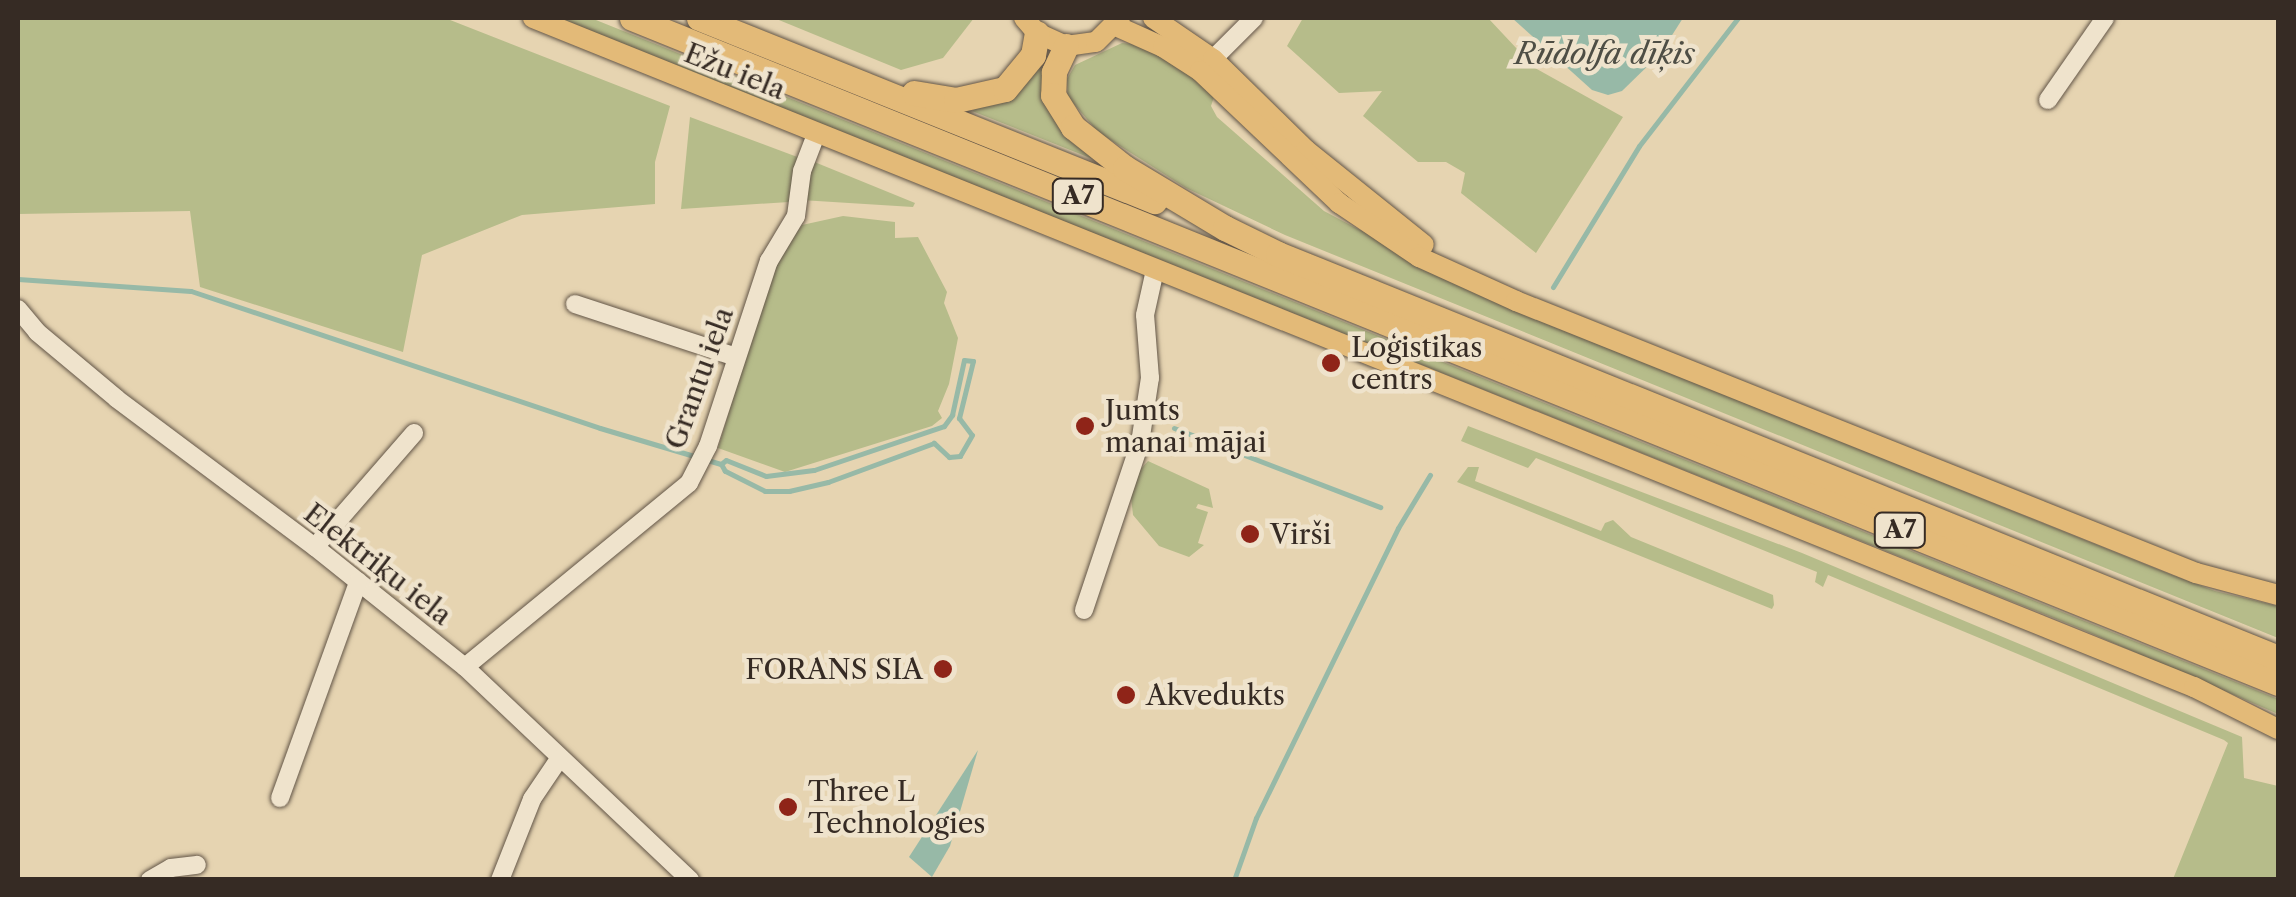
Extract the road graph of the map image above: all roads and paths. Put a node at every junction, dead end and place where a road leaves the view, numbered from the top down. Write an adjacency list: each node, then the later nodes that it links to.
1 (534, 18): 13 (main road, Ežu iela)
2 (632, 18): 27 (highway, A7)
3 (699, 18): 11 (highway, A7)
4 (1153, 18): 10 (main road)
5 (1254, 18): 10 (street)
6 (2105, 18): 12 (street)
7 (1118, 22): 9 (main road); 16 (main road)
8 (1030, 25): 9 (main road); 11 (highway)
9 (1066, 46): 14 (highway)
10 (1212, 59): 16 (main road)
11 (855, 81): 14 (highway, A7)
12 (2048, 100)
13 (816, 134): 15 (main road, Ežu iela); 19 (street, Grantu iela)
14 (1226, 228): 25 (highway, A7)
15 (1154, 270): 24 (street); 28 (main road, Ežu iela)
16 (1456, 272): 23 (main road)
17 (575, 304): 19 (street)
18 (18, 309): 21 (street, Elektriķu iela)
19 (736, 357): 26 (street, Grantu iela)
20 (414, 433): 21 (street)
21 (315, 547): 22 (street, Elektriķu iela)
22 (358, 582): 26 (street, Elektriķu iela); 30 (street)
23 (2278, 595)
24 (1084, 610)
25 (2278, 658)
26 (465, 668): 29 (street, Elektriķu iela)
27 (2278, 683)
28 (2278, 729)
29 (558, 760): 33 (street); 34 (street, Elektriķu iela)
30 (280, 798)
31 (197, 865): 32 (street)
32 (150, 880)
33 (500, 880)
34 (690, 880)

